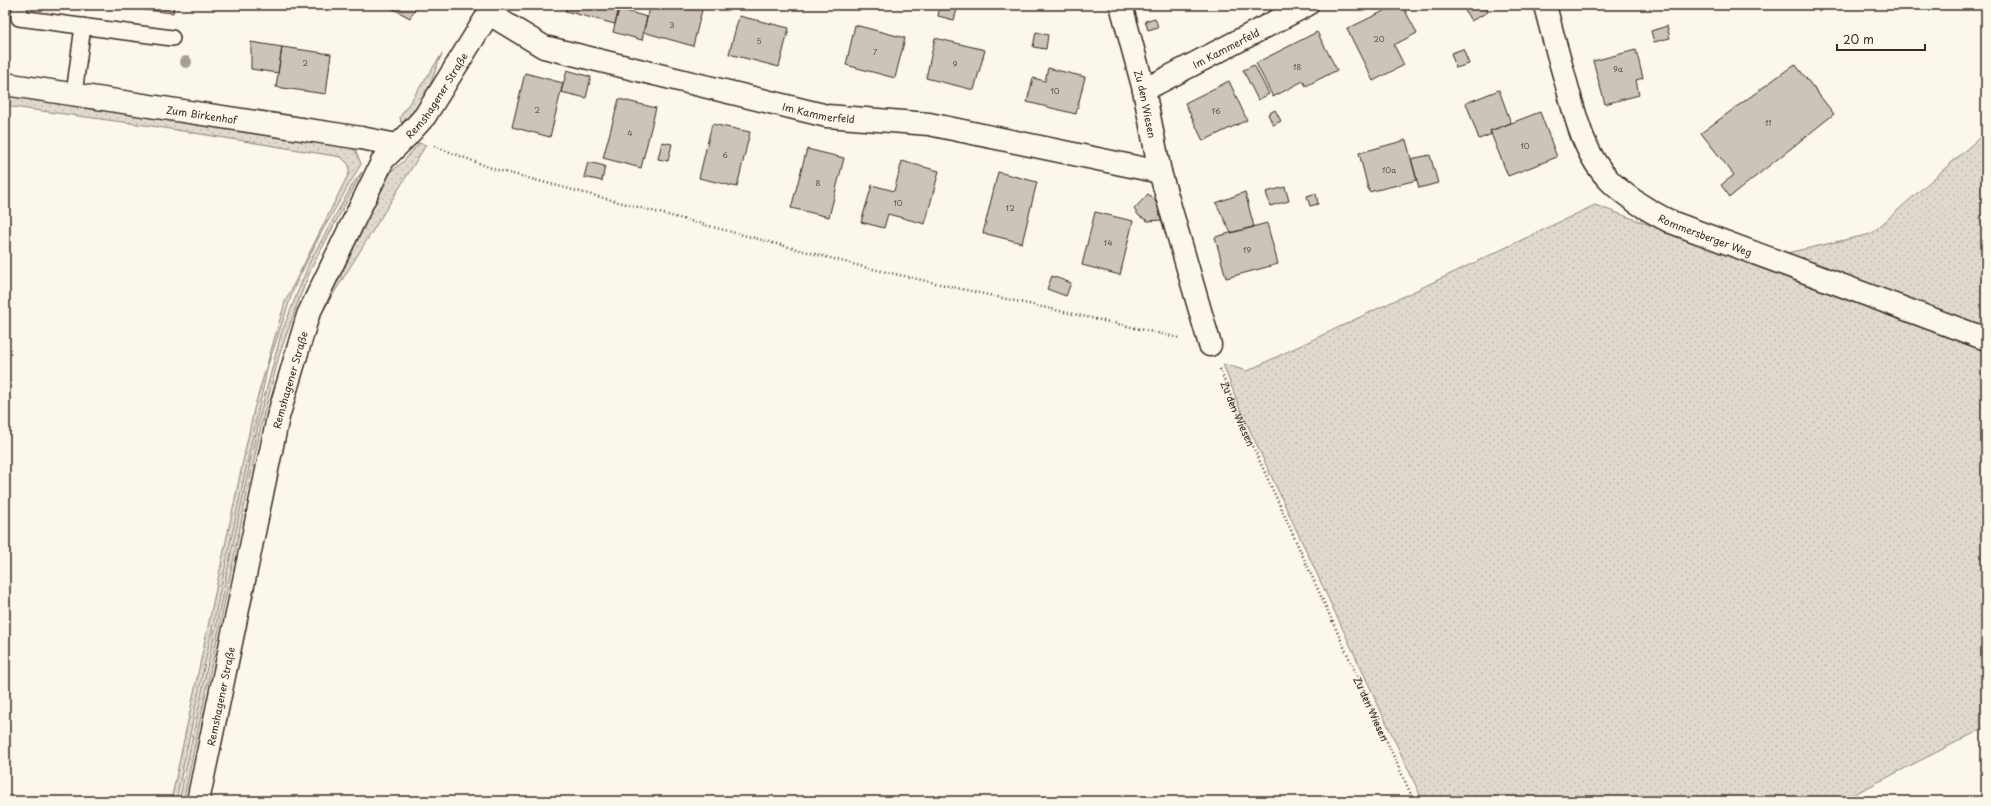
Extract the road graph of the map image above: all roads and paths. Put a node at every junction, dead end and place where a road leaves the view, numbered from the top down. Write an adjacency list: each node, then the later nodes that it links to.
1 (20, 5): 6 (lane)
2 (1120, 5): 9 (street, Zu den Wiesen)
3 (1307, 5): 9 (street, Im Kammerfeld)
4 (1544, 5): 13 (street, Rommersberger Weg)
5 (491, 9): 11 (street, Remshagener Straße); 12 (street, Im Kammerfeld)
6 (83, 26): 7 (lane); 10 (lane)
7 (172, 38)
8 (5, 84): 10 (street, Zum Birkenhof)
9 (1144, 90): 12 (street, Zu den Wiesen)
10 (74, 94): 11 (street, Zum Birkenhof)
11 (402, 141): 14 (path); 15 (street, Remshagener Straße)
12 (1160, 172): 14 (street, Zu den Wiesen)
13 (1986, 339)
14 (1210, 345): 16 (path, Zu den Wiesen)
15 (198, 801)
16 (1414, 801)

